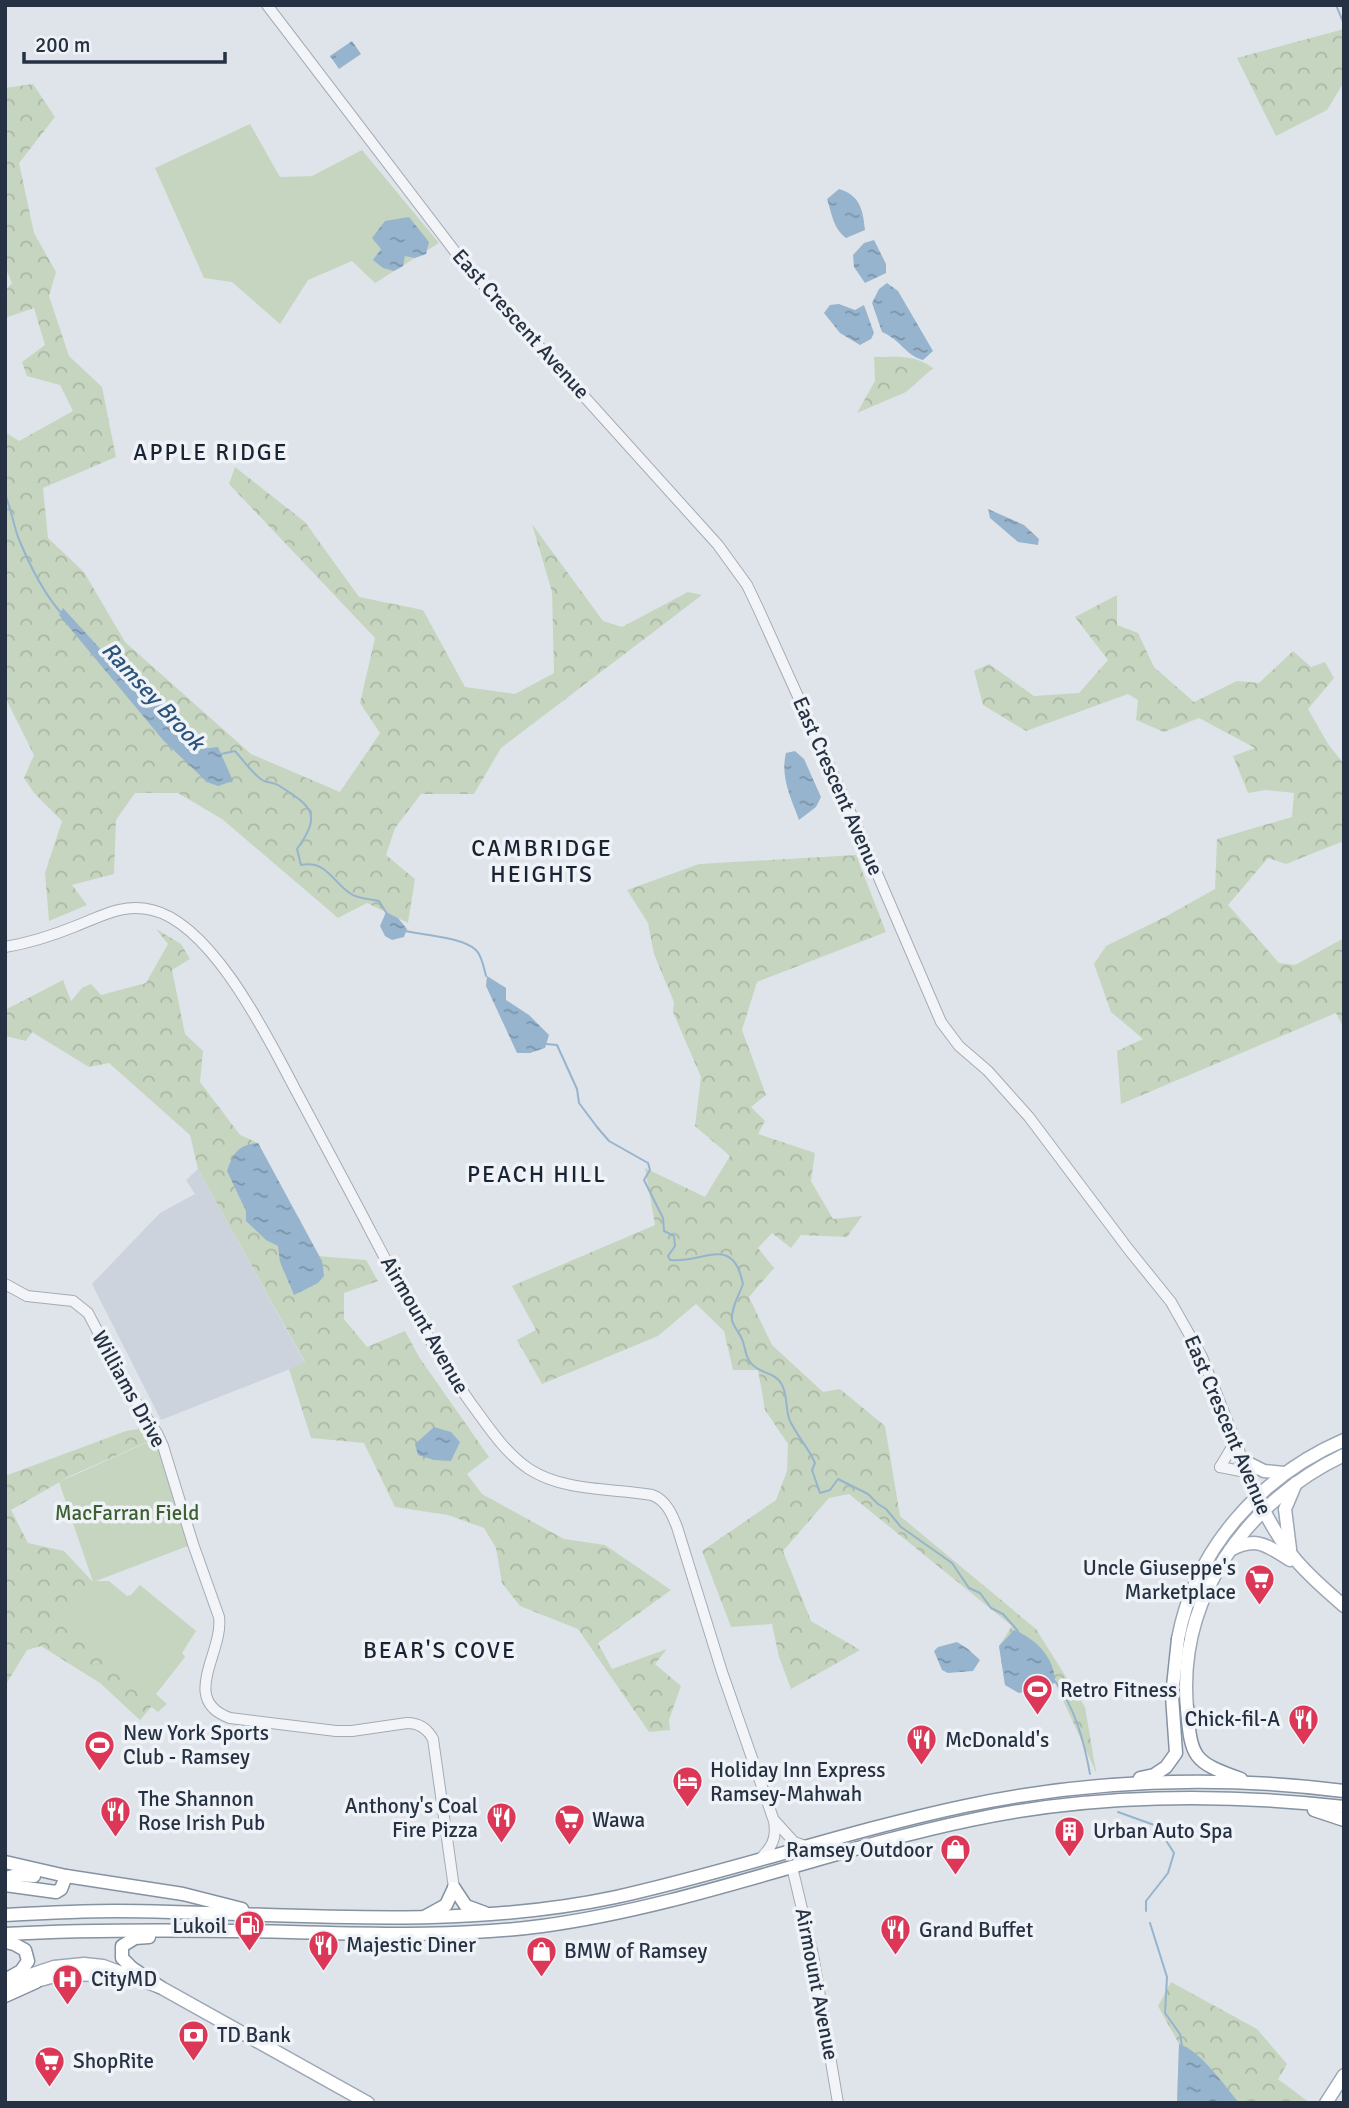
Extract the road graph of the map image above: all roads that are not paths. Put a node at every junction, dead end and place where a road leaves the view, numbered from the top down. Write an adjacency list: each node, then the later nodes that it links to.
1 (267, 5): 5 (street, East Crescent Avenue)
2 (5, 947): 21 (street, Airmount Avenue)
3 (5, 1284): 29 (street, Williams Drive)
4 (1344, 1440): 8 (main road)
5 (1235, 1443): 7 (street, East Crescent Avenue); 7 (street)
6 (1344, 1455): 9 (main road)
7 (1244, 1466): 8 (main road); 10 (street, East Crescent Avenue)
8 (1285, 1473): 10 (main road)
9 (1300, 1478): 11 (main road); 13 (main road)
10 (1257, 1496): 11 (main road, East Crescent Avenue); 16 (main road)
11 (1263, 1509): 12 (main road); 13 (main road, East Crescent Avenue)
12 (1230, 1550): 13 (main road); 15 (main road)
13 (1295, 1561): 14 (main road, East Crescent Avenue)
14 (1344, 1606)
15 (1254, 1784): 16 (main road); 17 (main road)
16 (1106, 1786): 22 (main road)
17 (1344, 1791)
18 (1280, 1801): 19 (main road); 20 (main road); 25 (main road)
19 (1344, 1807)
20 (1344, 1820)
21 (774, 1821): 22 (street, Airmount Avenue); 23 (street)
22 (808, 1847): 23 (main road)
23 (758, 1861): 31 (main road)
24 (5, 1862): 26 (main road)
25 (792, 1867): 34 (main road); 45 (street, Airmount Avenue)
26 (66, 1876): 27 (main road); 28 (main road); 32 (main road)
27 (5, 1878)
28 (5, 1885)
29 (454, 1888): 31 (main road); 33 (main road)
30 (5, 1915): 32 (main road)
31 (492, 1915): 33 (main road)
32 (275, 1916): 33 (main road)
33 (415, 1919)
34 (211, 1930): 35 (main road); 40 (main road)
35 (5, 1934)
36 (5, 1942): 38 (main road)
37 (115, 1971): 38 (main road); 39 (main road); 40 (main road)
38 (5, 1981)
39 (36, 1982): 41 (main road); 42 (main road)
40 (160, 1987): 44 (main road)
41 (5, 1990)
42 (5, 1996)
43 (1344, 2075): 46 (main road)
44 (368, 2103)
45 (838, 2103)
46 (1326, 2103)

